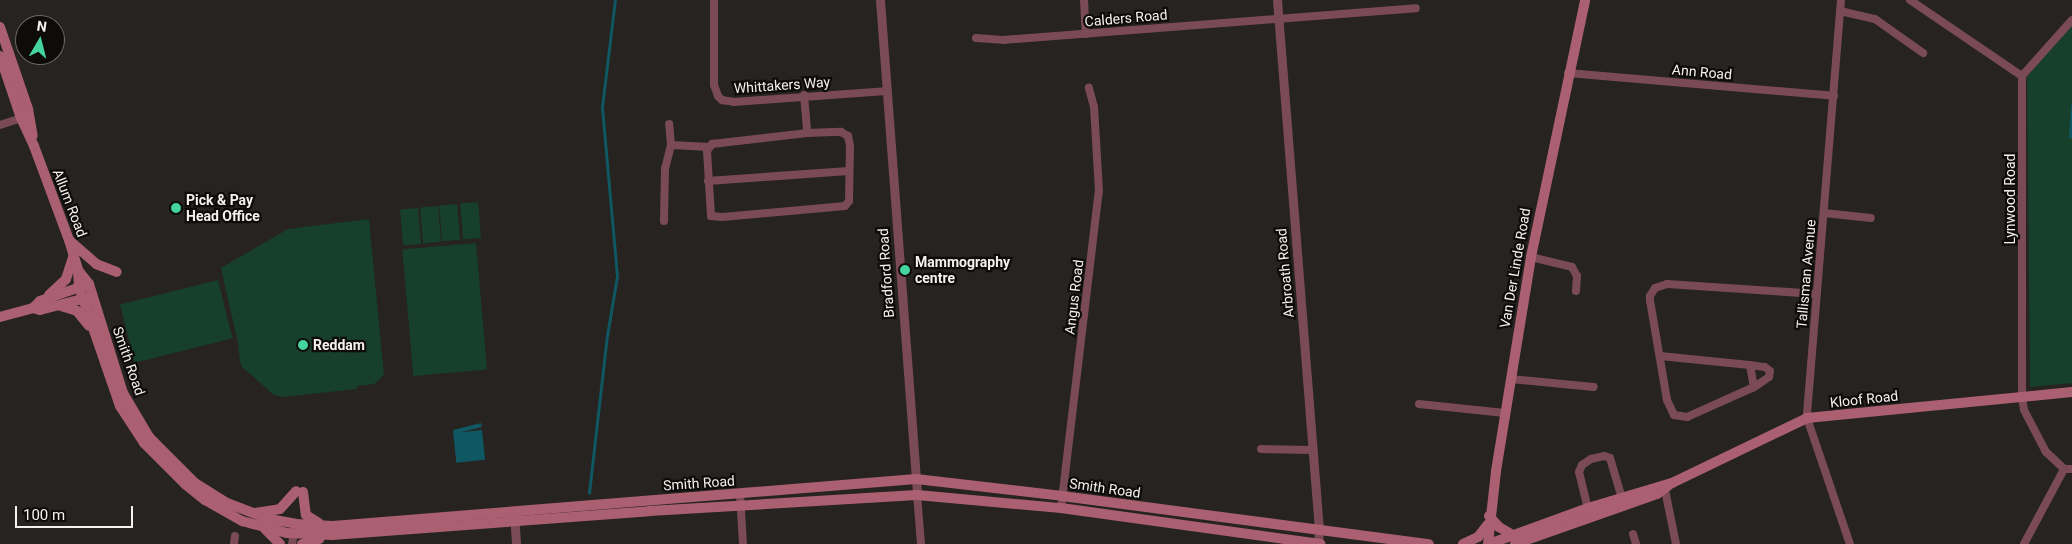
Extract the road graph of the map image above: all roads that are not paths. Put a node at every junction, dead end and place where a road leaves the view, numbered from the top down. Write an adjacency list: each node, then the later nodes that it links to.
1 (714, 0): 21 (street, Whittakers Way)
2 (880, 0): 20 (street, Bradford Road)
3 (1084, 0): 13 (street)
4 (1277, 0): 10 (street, Arbroath Road)
5 (1585, 0): 17 (main road, Van Der Linde Road)
6 (1841, 0): 9 (street, Tallisman Avenue)
7 (1910, 0): 18 (street)
8 (1416, 8): 10 (street, Calders Road)
9 (1840, 11): 15 (street); 22 (street, Tallisman Avenue)
10 (1278, 18): 13 (street, Calders Road); 58 (street, Arbroath Road)
11 (2072, 20): 18 (street)
12 (0, 27): 28 (main road, Allum Road)
13 (1086, 34): 14 (street, Calders Road)
14 (976, 38)
15 (1923, 53)
16 (0, 56): 23 (main road, Allum Road)
17 (1568, 73): 22 (street, Ann Road); 37 (main road, Van Der Linde Road)
18 (2022, 76): 53 (street, Lynwood Road)
19 (1089, 88): 65 (street, Angus Road)
20 (886, 91): 21 (street, Whittakers Way); 60 (street, Bradford Road)
21 (804, 95): 26 (street)
22 (1834, 96): 32 (street, Tallisman Avenue)
23 (21, 118): 25 (street); 28 (main road, Allum Road)
24 (670, 124): 27 (street)
25 (0, 125)
26 (807, 133): 29 (street); 30 (street)
27 (671, 145): 29 (street); 34 (street)
28 (34, 146): 35 (main road, Allum Road)
29 (709, 147): 31 (street)
30 (849, 171): 31 (street); 31 (street)
31 (708, 181)
32 (1824, 213): 33 (street); 41 (street, Tallisman Avenue)
33 (1871, 218)
34 (664, 221)
35 (70, 240): 36 (main road, Allum Road); 38 (main road)
36 (74, 254): 39 (main road, Allum Road); 43 (main road)
37 (1530, 256): 40 (street); 49 (main road, Van Der Linde Road)
38 (117, 272)
39 (84, 286): 42 (main road, Allum Road); 43 (main road)
40 (1576, 291)
41 (1817, 294): 47 (street); 56 (street, Tallisman Avenue)
42 (88, 298): 44 (main road); 46 (main road, Smith Road); 62 (main road, Smith Road)
43 (36, 305): 44 (main road); 45 (main road)
44 (59, 306): 46 (main road)
45 (0, 317)
46 (98, 344): 62 (main road, Smith Road)
47 (1660, 356): 48 (street); 51 (street)
48 (1750, 365): 51 (street); 51 (street)
49 (1511, 378): 50 (street); 55 (main road, Van Der Linde Road)
50 (1594, 387)
51 (1754, 387)
52 (2072, 392): 53 (main road, Kloof Road)
53 (2022, 397): 56 (main road, Kloof Road); 59 (street, Lynwood Road)
54 (1419, 404): 55 (street)
55 (1505, 413): 72 (main road, Van Der Linde Road)
56 (1807, 418): 61 (main road, Kloof Road); 92 (street, Tallisman Avenue)
57 (1261, 449): 58 (street)
58 (1312, 450): 75 (street, Arbroath Road)
59 (2068, 469): 93 (street)
60 (916, 479): 63 (main road, Smith Road); 64 (street, Bradford Road); 65 (main road, Smith Road)
61 (1667, 485): 66 (main road, Kloof Road); 91 (street)
62 (193, 486): 69 (main road, Smith Road); 74 (main road, Smith Road)
63 (740, 494): 67 (street); 71 (main road, Smith Road)
64 (918, 495): 67 (main road, Smith Road); 68 (main road, Smith Road); 85 (street, Bradford Road)
65 (1062, 496): 68 (street, Angus Road); 75 (main road, Smith Road)
66 (1623, 501): 70 (main road, Kloof Road); 70 (street)
67 (741, 507): 71 (main road, Smith Road); 84 (street)
68 (1060, 508): 86 (main road, Smith Road)
69 (250, 513): 73 (main road); 76 (main road, Smith Road)
70 (1589, 513): 79 (main road, Kloof Road)
71 (514, 516): 73 (main road, Smith Road); 78 (main road, Smith Road); 83 (street)
72 (1489, 519): 79 (main road); 88 (main road); 89 (main road, Van Der Linde Road)
73 (326, 525): 76 (main road, Smith Road)
74 (263, 528): 76 (main road, Smith Road); 80 (main road)
75 (1319, 530): 86 (street, Arbroath Road); 87 (main road, Smith Road)
76 (291, 532): 78 (main road, Smith Road); 81 (street)
77 (1633, 534): 90 (street)
78 (332, 535): 82 (main road)
79 (1514, 540): 89 (main road, Kloof Road)
80 (280, 544)
81 (284, 544)
82 (302, 544)
83 (516, 544)
84 (743, 544)
85 (921, 544)
86 (1319, 544)
87 (1429, 544)
88 (1463, 544)
89 (1488, 544)
90 (1636, 544)
91 (1676, 544)
92 (1850, 544)
93 (2024, 544)

